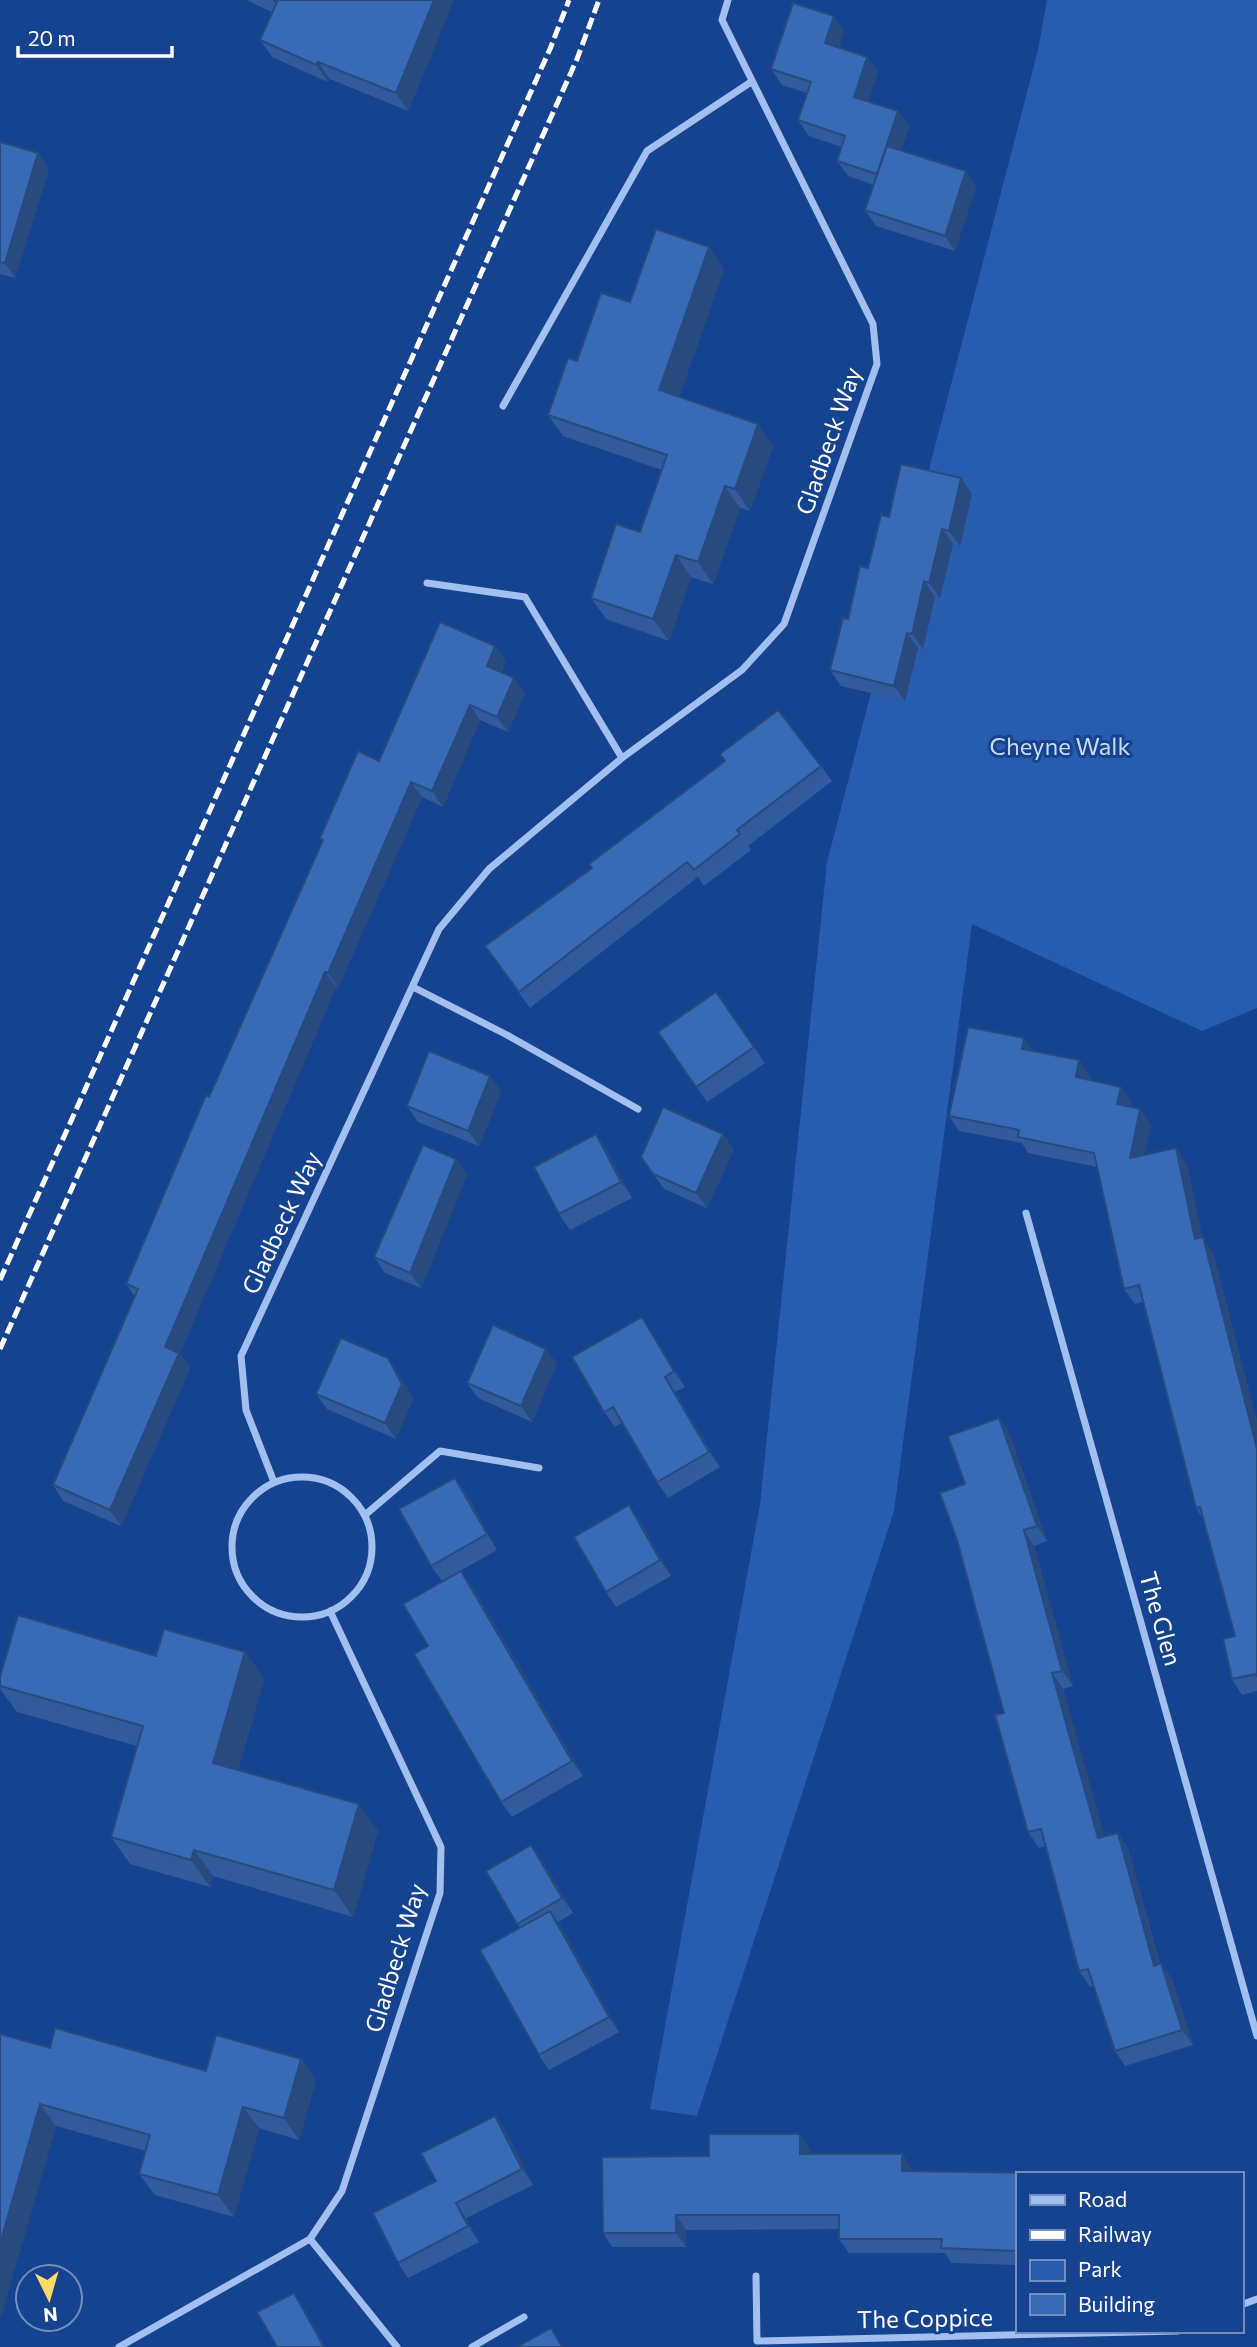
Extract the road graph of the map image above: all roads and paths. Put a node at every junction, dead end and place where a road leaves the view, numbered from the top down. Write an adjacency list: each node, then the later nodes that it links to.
1 (728, 0): 2 (street, Gladbeck Way)
2 (751, 82): 3 (street); 5 (street, Gladbeck Way)
3 (503, 406)
4 (427, 583): 5 (street)
5 (621, 758): 6 (street, Gladbeck Way)
6 (413, 987): 7 (street); 10 (street, Gladbeck Way)
7 (638, 1109)
8 (1026, 1213): 13 (street, The Glen)
9 (539, 1468): 11 (street)
10 (274, 1482): 11 (street); 12 (street)
11 (365, 1515): 12 (street)
12 (330, 1611): 14 (street, Gladbeck Way)
13 (1257, 2036)
14 (310, 2239): 19 (street, Gladbeck Way); 20 (street)
15 (756, 2276): 18 (street, The Coppice)
16 (524, 2317): 21 (street)
17 (1113, 2333): 18 (street, The Coppice)
18 (757, 2344)
19 (119, 2347)
20 (397, 2347)
21 (472, 2347)

